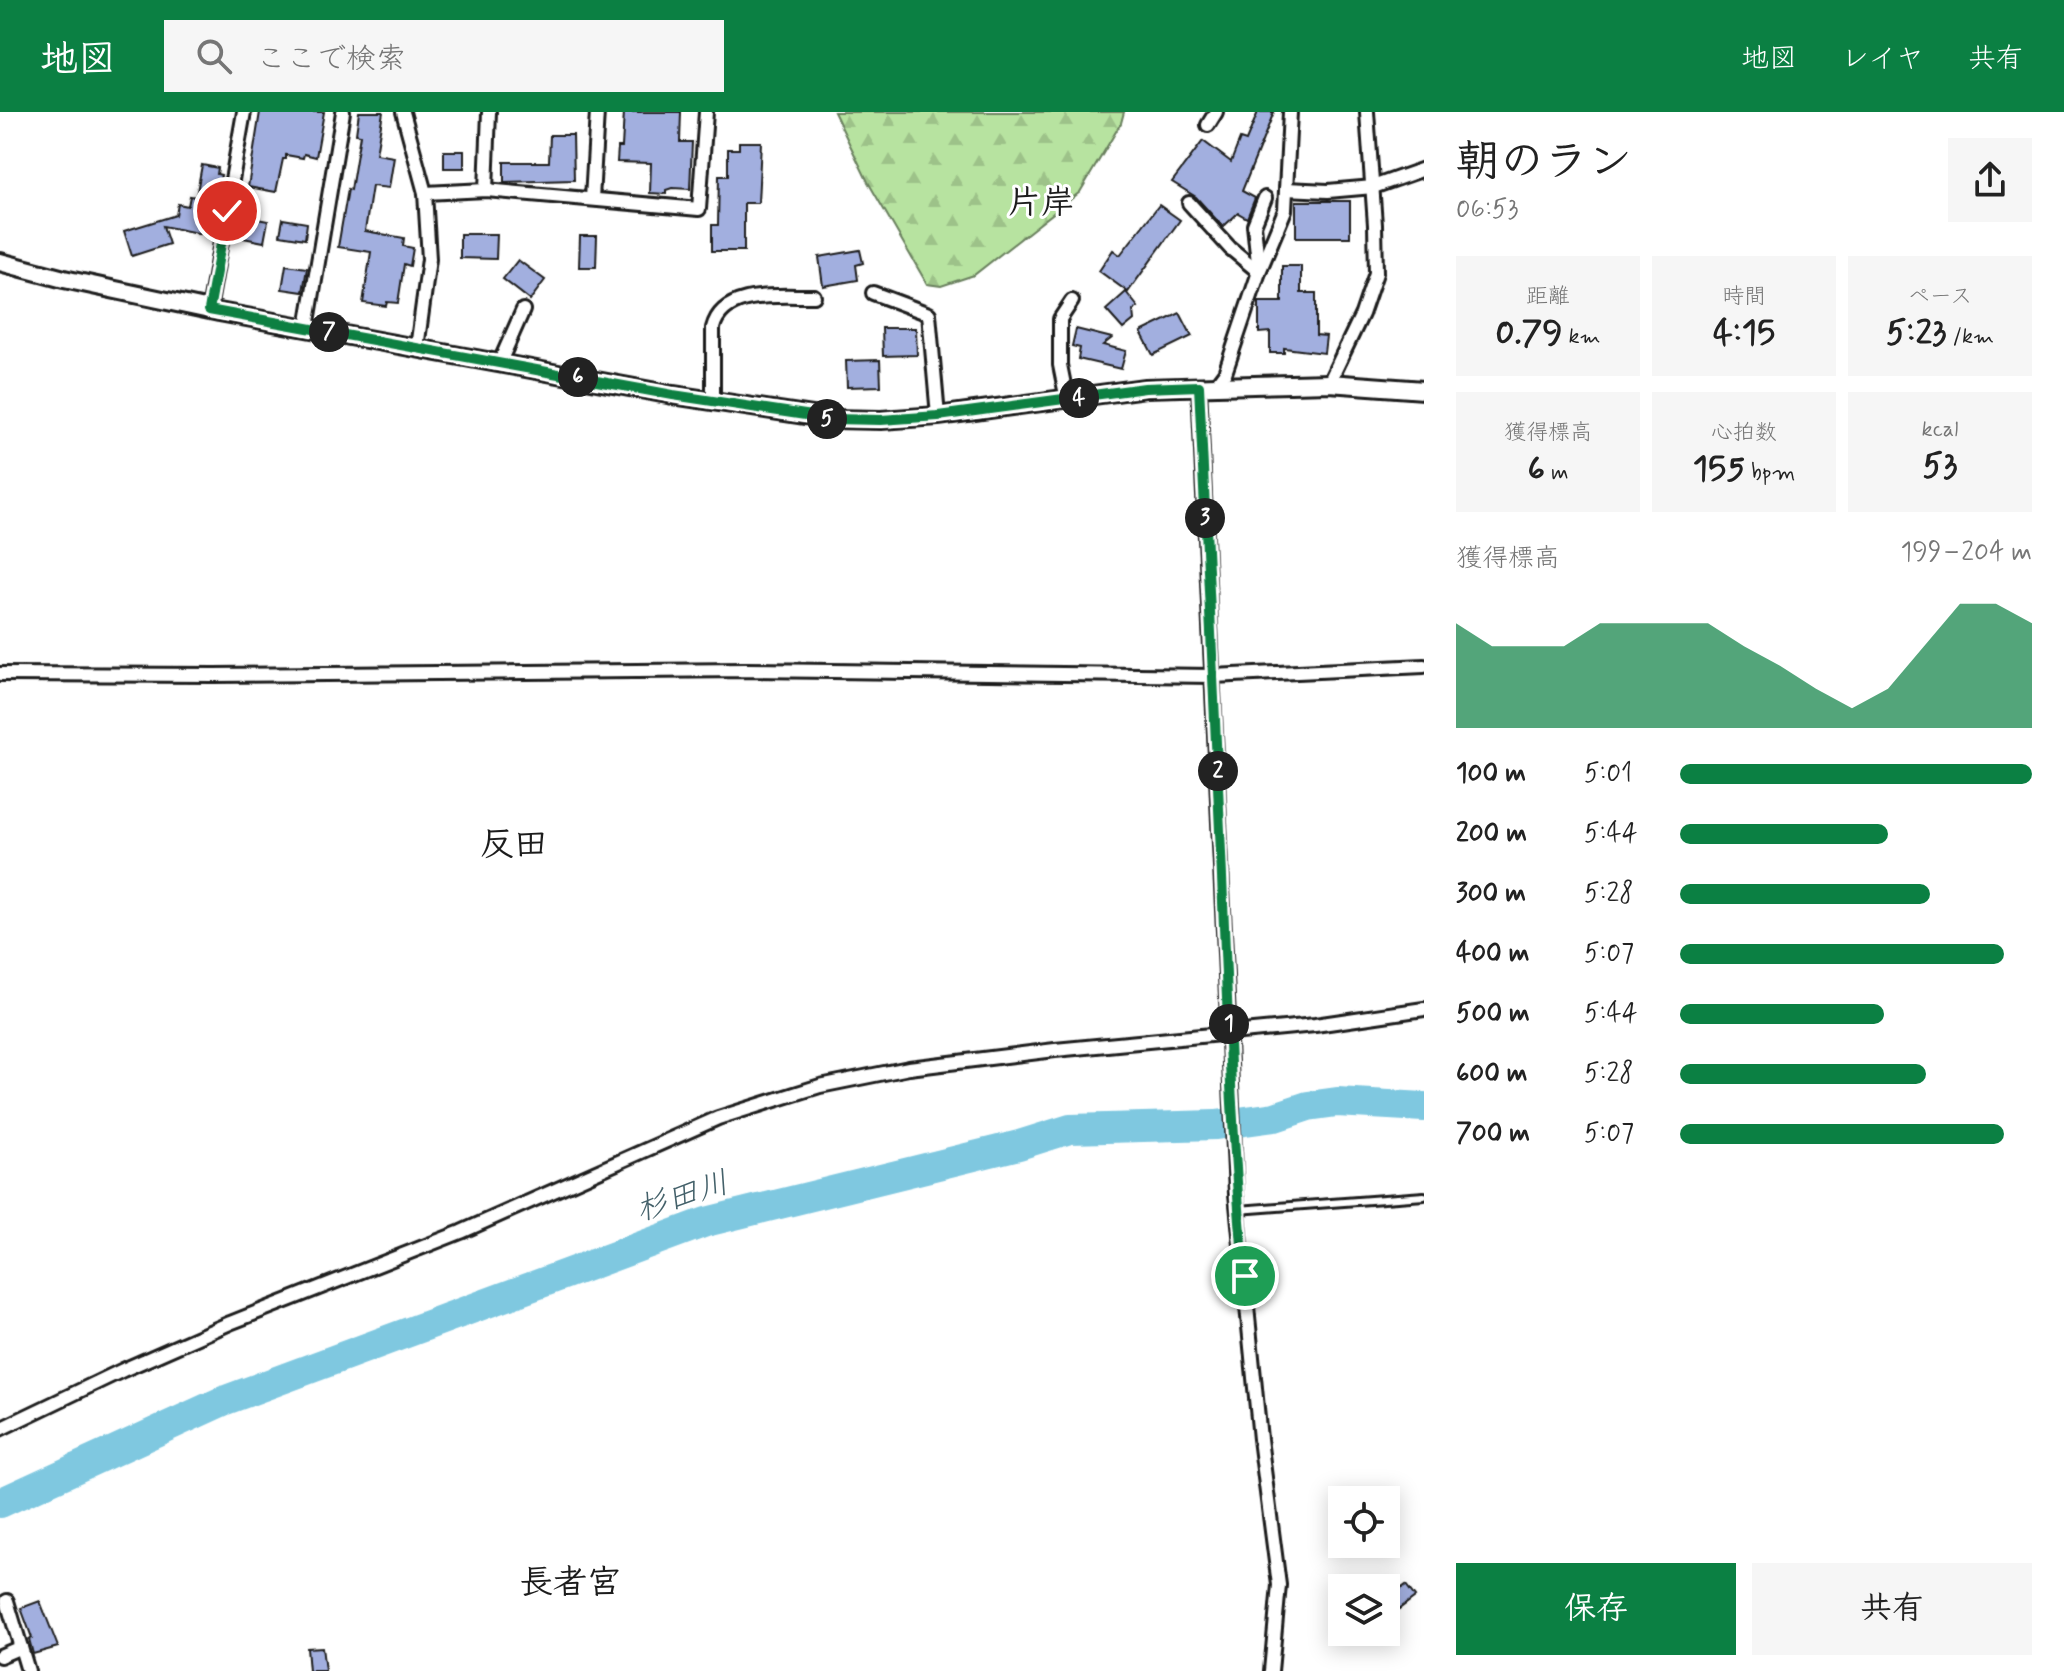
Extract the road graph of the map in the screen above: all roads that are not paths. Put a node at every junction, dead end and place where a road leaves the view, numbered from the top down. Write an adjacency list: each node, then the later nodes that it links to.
1 (244, 112): 24 (street)
2 (343, 112): 26 (street)
3 (403, 112): 15 (street)
4 (489, 112): 14 (street)
5 (597, 112): 17 (street)
6 (706, 112): 17 (street)
7 (1216, 112): 10 (street)
8 (1290, 112): 13 (street)
9 (1367, 112): 12 (street)
10 (1208, 125)
11 (1424, 169): 12 (street)
12 (1373, 187): 13 (street); 29 (street)
13 (1286, 189): 20 (street)
14 (486, 190): 15 (street); 17 (street)
15 (425, 193): 27 (street)
16 (1265, 198): 20 (street)
17 (592, 199)
18 (1189, 203): 20 (street)
19 (0, 262): 24 (street)
20 (1259, 272): 30 (street)
21 (873, 293): 34 (street)
22 (814, 296): 33 (street)
23 (1072, 301): 32 (street)
24 (209, 310): 26 (street)
25 (523, 310): 28 (street)
26 (307, 328): 27 (street)
27 (417, 348): 28 (street)
28 (500, 362): 33 (street)
29 (1329, 383): 30 (street); 31 (street)
30 (1208, 386): 32 (street); 37 (street)
31 (1424, 390)
32 (1067, 400): 34 (street)
33 (713, 401): 34 (street)
34 (938, 416)
35 (1424, 666): 37 (street)
36 (0, 674): 37 (street)
37 (1213, 676): 39 (street)
38 (1424, 1009): 39 (street)
39 (1230, 1032): 41 (street); 42 (street)
40 (1424, 1196): 41 (lane)
41 (1238, 1210): 47 (street)
42 (0, 1429)
43 (3, 1602): 44 (street)
44 (21, 1647): 45 (street); 46 (street)
45 (0, 1656)
46 (28, 1671)
47 (1271, 1671)

